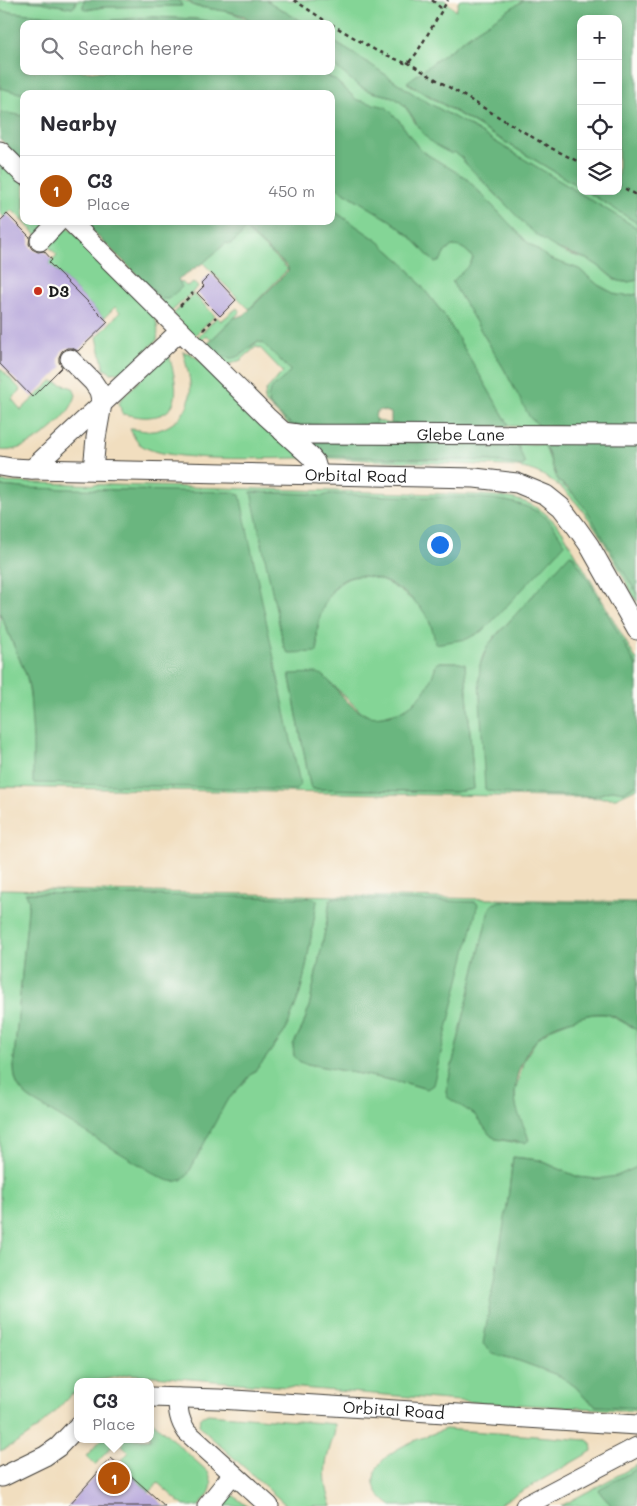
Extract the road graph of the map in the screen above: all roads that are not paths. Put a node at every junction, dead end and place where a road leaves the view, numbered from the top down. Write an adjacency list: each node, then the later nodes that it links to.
1 (0, 151): 2 (lane)
2 (20, 171)
3 (55, 225): 5 (lane)
4 (74, 225): 6 (lane)
5 (40, 240)
6 (180, 331): 8 (lane); 9 (lane)
7 (70, 359): 8 (lane)
8 (102, 404): 12 (lane); 13 (lane)
9 (283, 432): 10 (lane, Glebe Lane); 14 (lane)
10 (637, 435)
11 (0, 466): 12 (lane, Orbital Road)
12 (32, 469): 13 (lane, Orbital Road)
13 (93, 470): 14 (lane, Orbital Road)
14 (319, 475): 15 (lane, Orbital Road)
15 (637, 630)
16 (154, 1398): 17 (lane, Orbital Road)
17 (178, 1398): 18 (lane, Orbital Road); 21 (lane)
18 (637, 1425)
19 (74, 1430): 22 (lane)
20 (637, 1447): 25 (lane)
21 (233, 1474): 23 (lane); 24 (lane)
22 (2, 1477)
23 (207, 1506)
24 (269, 1506)
25 (525, 1506)

